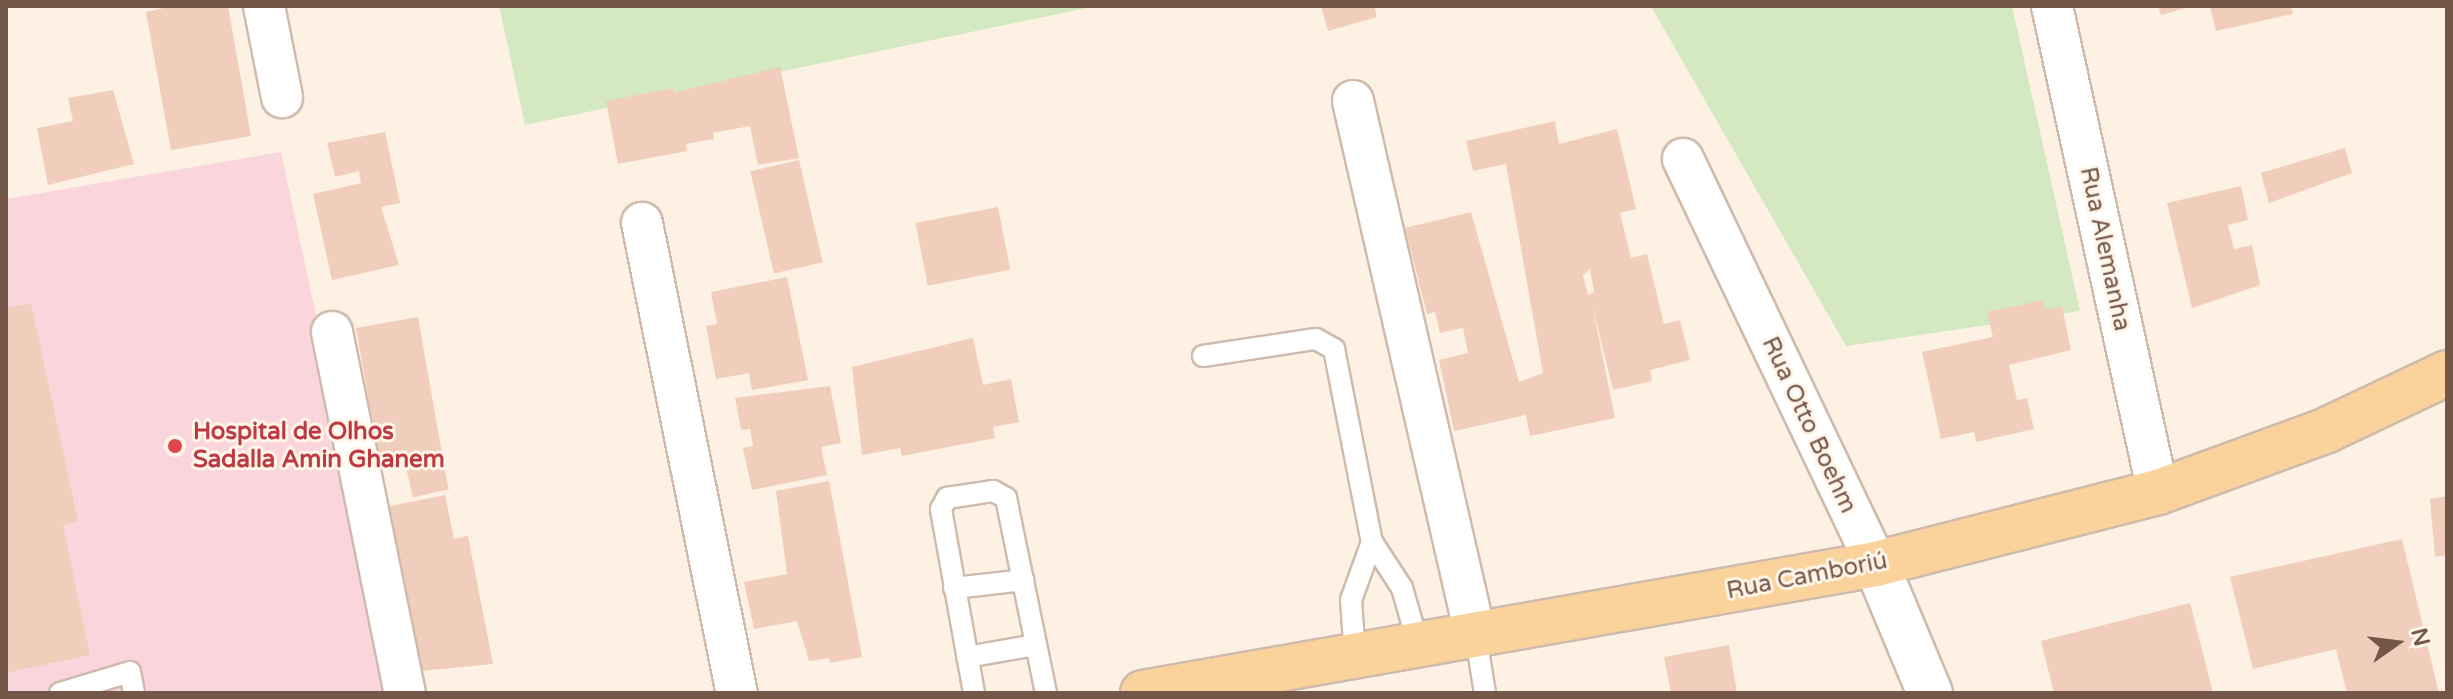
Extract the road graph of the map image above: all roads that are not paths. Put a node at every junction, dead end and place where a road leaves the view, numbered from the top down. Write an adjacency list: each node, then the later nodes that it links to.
1 (264, 6): 3 (street)
2 (2052, 6): 10 (street, Rua Alemanha)
3 (282, 97)
4 (1353, 101): 15 (street)
5 (1683, 159): 12 (street, Rua Otto Boehm)
6 (642, 223): 23 (street)
7 (332, 332): 22 (street)
8 (1203, 356): 11 (lane)
9 (2447, 373): 10 (main road, Rua Camboriú)
10 (2158, 492): 12 (main road, Rua Camboriú)
11 (1372, 542): 17 (lane); 19 (lane)
12 (1876, 564): 15 (main road, Rua Camboriú); 28 (main road, Rua Otto Boehm)
13 (1024, 580): 14 (lane); 14 (lane); 16 (lane)
14 (954, 588): 18 (lane)
15 (1476, 638): 17 (main road, Rua Camboriú); 27 (lane)
16 (1036, 645): 18 (lane); 25 (lane)
17 (1419, 647): 19 (main road, Rua Camboriú)
18 (967, 657): 24 (lane)
19 (1355, 658): 26 (main road, Rua Camboriú)
20 (60, 693): 21 (lane)
21 (134, 693)
22 (405, 693)
23 (737, 693)
24 (974, 693)
25 (1046, 693)
26 (1143, 693)
27 (1485, 693)
28 (1930, 693)

